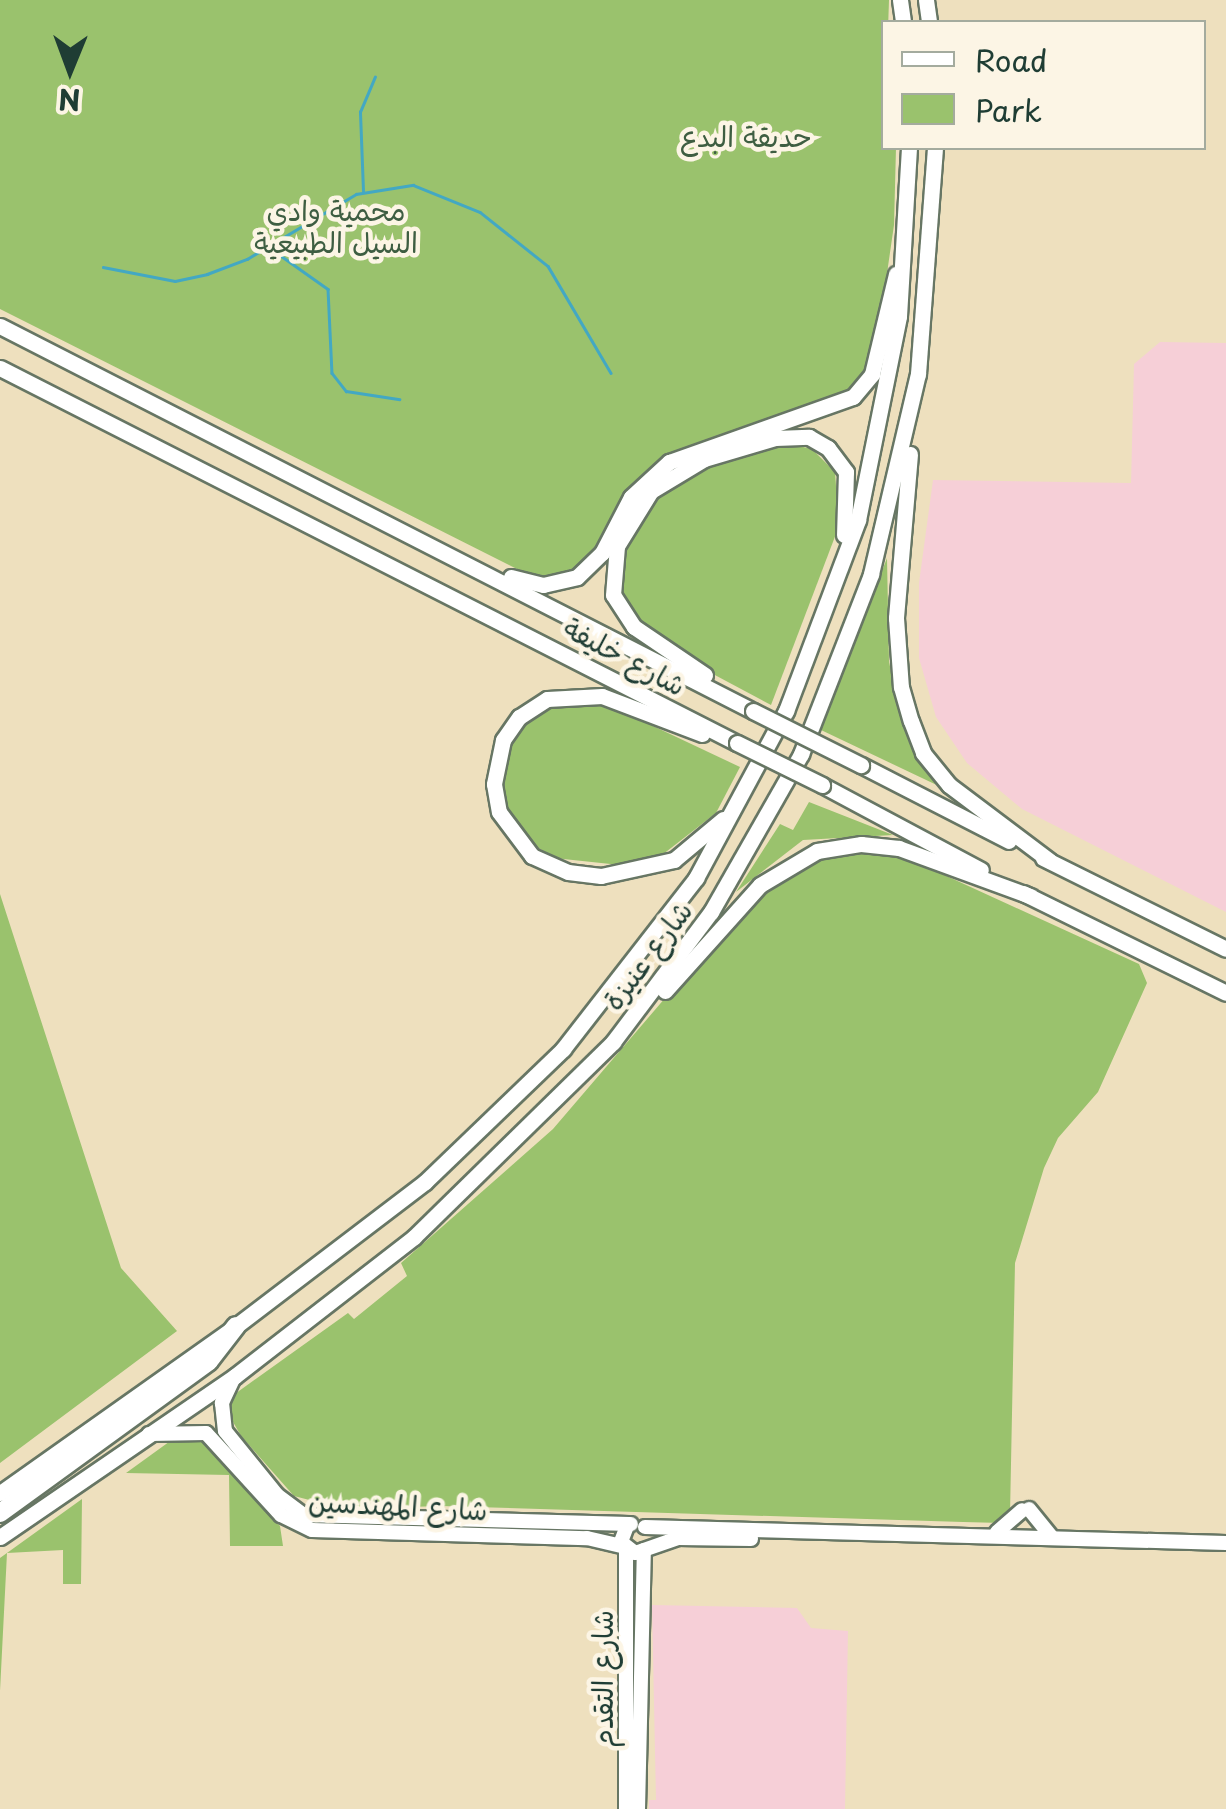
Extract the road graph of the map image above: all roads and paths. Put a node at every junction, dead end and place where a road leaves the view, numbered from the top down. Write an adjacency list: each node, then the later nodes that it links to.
1 (909, 150): 3 (main road, شارع عنيزة)
2 (934, 150): 6 (main road, شارع عنيزة)
3 (906, 247): 7 (main road); 8 (main road, شارع عنيزة)
4 (0, 326): 7 (main road, شارع خليفة)
5 (0, 368): 10 (main road, شارع خليفة)
6 (909, 423): 12 (main road); 16 (main road, شارع عنيزة)
7 (441, 550): 9 (main road, شارع خليفة)
8 (835, 592): 9 (main road); 11 (main road, شارع عنيزة)
9 (748, 708): 12 (main road, شارع خليفة, bridge)
10 (734, 741): 11 (main road); 13 (main road, شارع خليفة, bridge)
11 (753, 780): 17 (main road, شارع عنيزة)
12 (1050, 861): 14 (main road, شارع خليفة)
13 (1030, 896): 15 (main road, شارع خليفة); 16 (main road)
14 (1226, 949)
15 (1226, 993)
16 (638, 1012): 18 (main road, شارع عنيزة)
17 (236, 1326): 20 (main road, شارع عنيزة); 21 (highway)
18 (235, 1376): 19 (main road, شارع عنيزة); 22 (street, شارع المهندسين)
19 (148, 1434): 26 (main road, شارع عنيزة); 29 (street, شارع المهندسين)
20 (0, 1493)
21 (0, 1514)
22 (627, 1526): 23 (street, شارع المهندسين); 29 (street, شارع التقدم)
23 (644, 1527): 24 (street); 30 (street, شارع التقدم)
24 (988, 1534): 25 (street); 25 (street)
25 (1052, 1536): 27 (street)
26 (0, 1537)
27 (1151, 1541): 28 (street); 30 (street)
28 (1226, 1542)
29 (625, 1548): 30 (street, شارع المهندسين); 31 (street, شارع التقدم)
30 (645, 1549): 32 (street, شارع التقدم)
31 (626, 1809)
32 (638, 1809)

